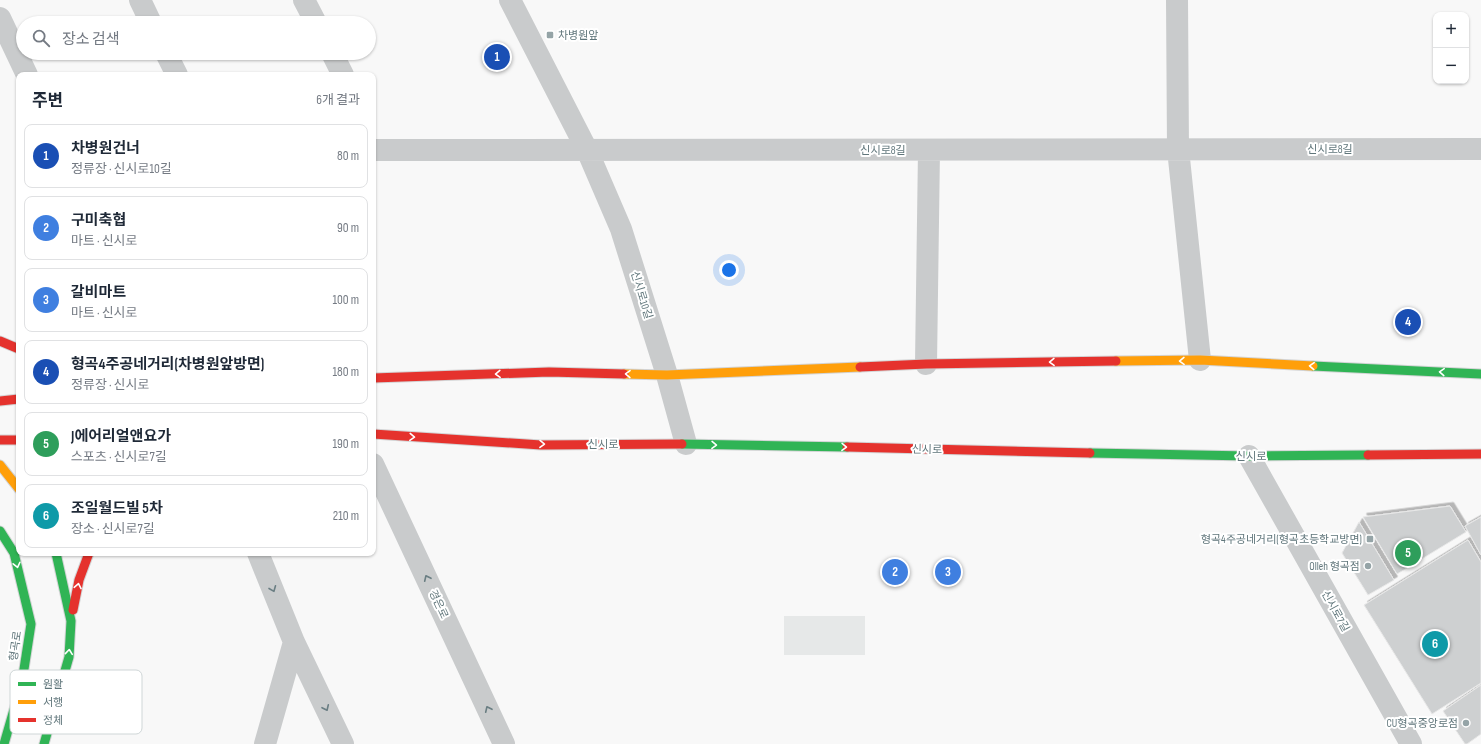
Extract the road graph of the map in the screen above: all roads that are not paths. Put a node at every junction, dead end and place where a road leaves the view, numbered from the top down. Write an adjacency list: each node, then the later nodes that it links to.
1 (140, 0): 5 (street)
2 (304, 0): 6 (street)
3 (510, 0): 18 (street, 신시로10길)
4 (1177, 0): 16 (street)
5 (148, 16)
6 (312, 16)
7 (0, 18): 8 (street)
8 (16, 52)
9 (20, 60): 12 (street)
10 (170, 60): 13 (street)
11 (336, 60): 14 (street)
12 (26, 72)
13 (176, 72)
14 (342, 72)
15 (376, 144): 18 (street)
16 (1178, 149): 17 (street, 신시로8길); 19 (street, 신시로8길); 22 (street)
17 (1481, 149)
18 (587, 150): 19 (street, 신시로8길); 25 (street, 신시로10길)
19 (929, 150): 23 (street)
20 (0, 341): 21 (street)
21 (16, 348)
22 (1200, 360): 23 (street, one-way to 23); 24 (street, one-way to 22)
23 (926, 364): 25 (street)
24 (1481, 374)
25 (667, 375): 26 (street, one-way to 26); 32 (street, 신시로10길)
26 (376, 378)
27 (16, 399): 28 (street)
28 (0, 401)
29 (376, 434): 32 (street, 신시로, one-way to 32)
30 (0, 440): 31 (street)
31 (16, 440)
32 (686, 444): 34 (street, 신시로, one-way to 34)
33 (1481, 454): 34 (street, 신시로)
34 (1249, 456): 53 (street, 신시로7길)
35 (0, 465): 37 (street)
36 (376, 470): 52 (street, 경은로, one-way to 36)
37 (16, 485)
38 (0, 531): 44 (street, 형곡로, one-way to 44)
39 (57, 556): 42 (street)
40 (88, 556): 42 (street, one-way to 40)
41 (259, 556): 43 (street, one-way to 43)
42 (71, 621): 45 (street, one-way to 42)
43 (294, 642): 50 (street); 51 (street, one-way to 51)
44 (24, 670)
45 (65, 670)
46 (10, 723): 48 (street, 형곡로, one-way to 48)
47 (47, 734): 49 (street, one-way to 47)
48 (4, 744)
49 (44, 744)
50 (265, 744)
51 (343, 744)
52 (504, 744)
53 (1411, 744)

